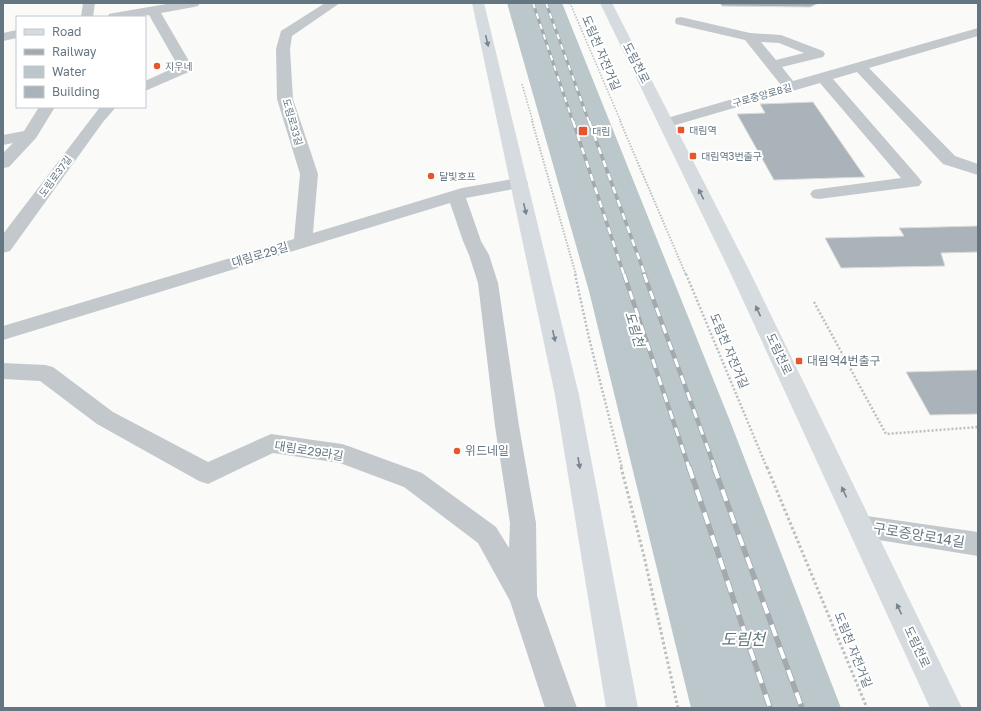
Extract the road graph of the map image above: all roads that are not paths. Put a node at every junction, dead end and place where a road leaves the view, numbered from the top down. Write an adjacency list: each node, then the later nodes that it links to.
1 (89, 3): 7 (street)
2 (194, 3): 6 (street)
3 (334, 3): 29 (street, 도림로33길)
4 (478, 3): 26 (main road, one-way to 26)
5 (606, 3): 21 (main road, 도림천로)
6 (153, 10): 8 (street); 17 (street)
7 (87, 16)
8 (120, 16)
9 (681, 21): 12 (street)
10 (978, 32): 15 (street, 구로중앙로8길)
11 (16, 34): 13 (street)
12 (750, 36): 14 (street); 14 (street)
13 (3, 37)
14 (773, 65): 18 (street)
15 (859, 66): 16 (street, 구로중앙로8길); 25 (street)
16 (823, 77): 18 (street, 구로중앙로8길); 27 (street)
17 (146, 87)
18 (790, 87): 21 (street, 구로중앙로8길)
19 (46, 108): 22 (street)
20 (107, 108): 30 (street, 도림로37길)
21 (666, 123): 33 (main road, 도림천로, one-way to 21)
22 (30, 135): 23 (street); 24 (street)
23 (3, 140)
24 (3, 163)
25 (978, 170)
26 (519, 183): 28 (street, 대림로29길); 37 (main road, one-way to 37)
27 (819, 194)
28 (456, 196): 29 (street, 대림로29길); 35 (street)
29 (303, 242): 31 (street, 대림로29길)
30 (3, 247)
31 (4, 328)
32 (3, 371): 35 (street, 대림로29라길)
33 (860, 526): 34 (street, 구로중앙로14길); 38 (main road, 도림천로, one-way to 33)
34 (978, 544)
35 (523, 597): 36 (street, 대림로29라길)
36 (560, 708)
37 (622, 708)
38 (946, 708)

